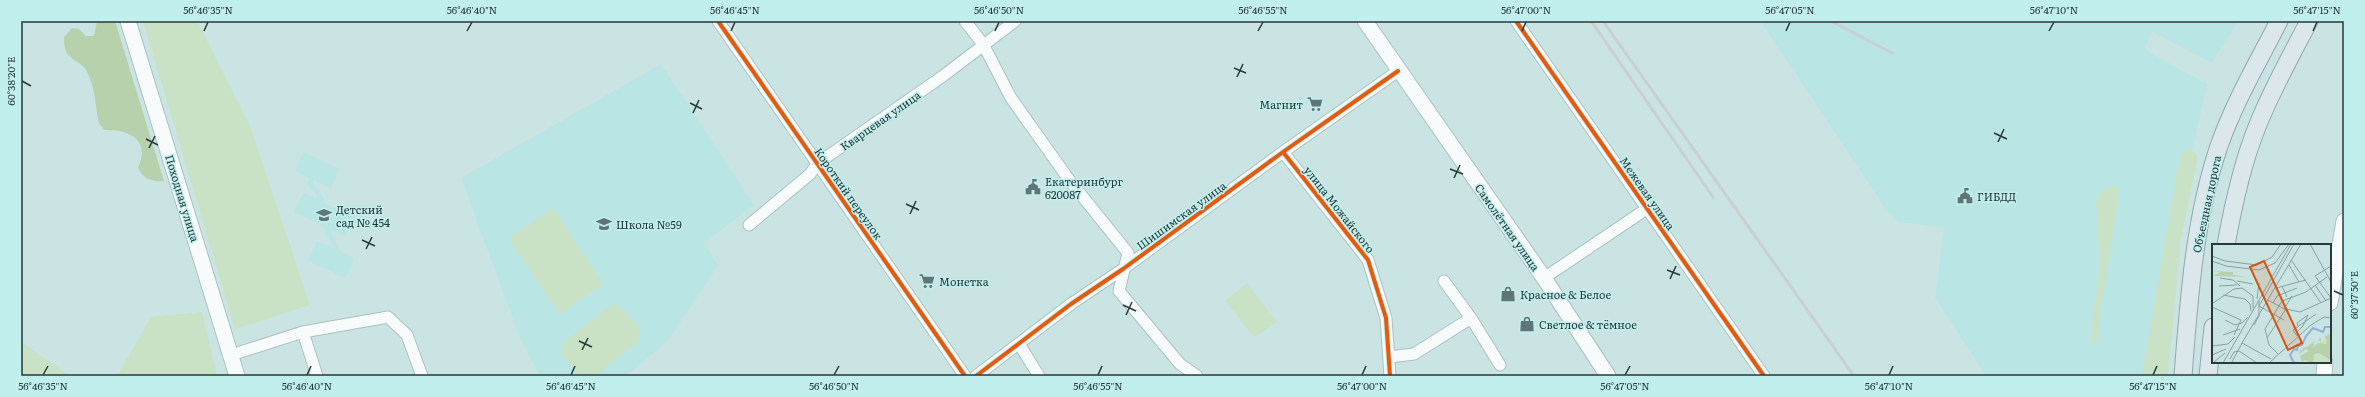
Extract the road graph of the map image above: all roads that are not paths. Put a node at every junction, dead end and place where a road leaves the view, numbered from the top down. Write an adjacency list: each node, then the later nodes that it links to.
1 (128, 21): 25 (main road, Походная улица)
2 (718, 21): 12 (street, Короткий переулок)
3 (965, 21): 9 (street)
4 (1015, 21): 9 (street, Кварцевая улица)
5 (1365, 21): 10 (main road, Самолётная улица)
6 (1516, 21): 13 (street, Межевая улица)
7 (2279, 21): 39 (main road, Объездная дорога)
8 (2309, 21): 16 (main road)
9 (983, 44): 12 (street, Кварцевая улица); 17 (street)
10 (1398, 71): 11 (street, Шишимская улица); 18 (main road, Самолётная улица)
11 (1283, 152): 17 (street, Шишимская улица); 26 (street, улица Можайского)
12 (818, 163): 15 (street, Кварцевая улица); 32 (street, Короткий переулок)
13 (1648, 208): 18 (street); 38 (street, Межевая улица)
14 (2344, 221): 20 (main road)
15 (749, 225)
16 (2226, 244)
17 (1123, 270): 24 (street, Шишимская улица); 35 (street)
18 (1544, 278): 37 (main road, Самолётная улица)
19 (1444, 281): 21 (street)
20 (2331, 297)
21 (1471, 318): 26 (street); 28 (street)
22 (302, 332): 25 (street); 30 (street); 31 (street)
23 (2212, 337): 40 (main road)
24 (1019, 344): 33 (street, Шишимская улица); 34 (street)
25 (231, 355): 29 (main road, Походная улица)
26 (1388, 357): 36 (street, улица Можайского)
27 (2325, 363): 41 (main road)
28 (1500, 365)
29 (237, 376)
30 (317, 376)
31 (422, 376)
32 (965, 376)
33 (976, 376)
34 (1039, 376)
35 (1197, 376)
36 (1390, 376)
37 (1608, 376)
38 (1764, 376)
39 (2183, 376)
40 (2208, 376)
41 (2324, 376)

